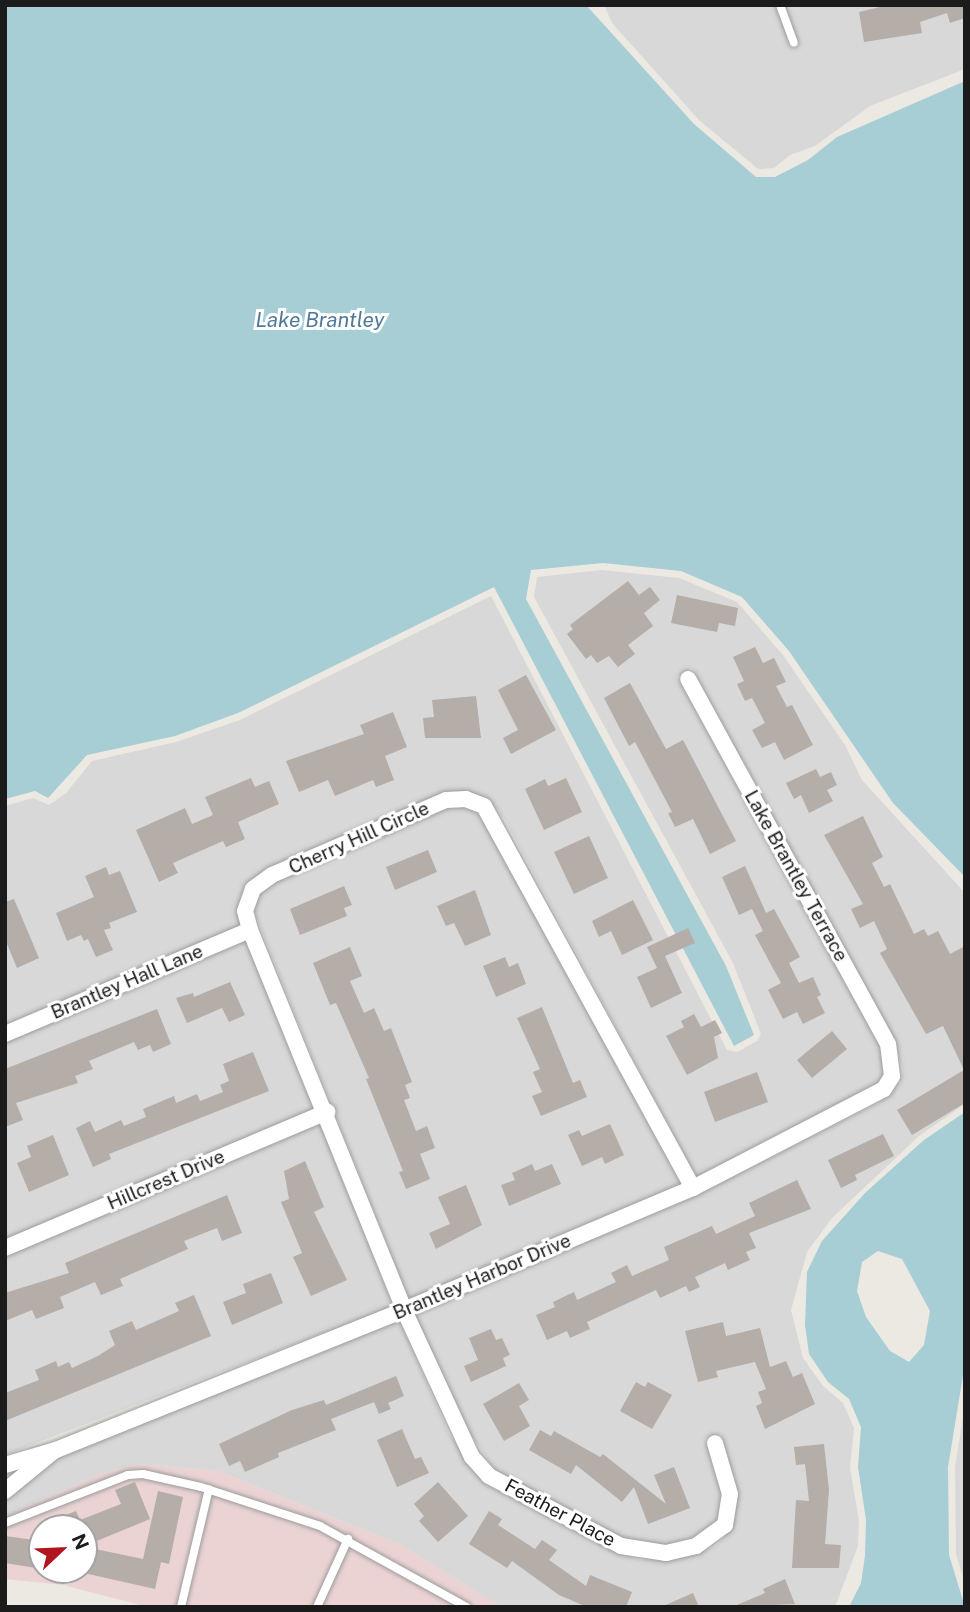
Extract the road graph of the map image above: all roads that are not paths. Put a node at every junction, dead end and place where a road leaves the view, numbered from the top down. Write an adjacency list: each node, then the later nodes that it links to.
1 (780, 5): 2 (lane)
2 (794, 43)
3 (688, 679): 6 (street, Lake Brantley Terrace)
4 (250, 930): 5 (street, Brantley Hall Lane); 7 (street, Cherry Hill Circle); 8 (street, Cherry Hill Circle)
5 (5, 1034)
6 (892, 1076): 8 (street, Brantley Harbor Drive)
7 (327, 1112): 9 (street, Hillcrest Drive); 10 (street, Cherry Hill Circle)
8 (693, 1188): 10 (street, Brantley Harbor Drive)
9 (5, 1248)
10 (404, 1310): 11 (street, Feather Place); 12 (street, Brantley Harbor Drive)
11 (715, 1443)
12 (56, 1450): 13 (street, Brantley Harbor Drive); 15 (street, Brantley Harbor Drive)
13 (5, 1465)
14 (209, 1489): 16 (lane); 17 (lane); 18 (lane)
15 (5, 1492)
16 (5, 1523)
17 (348, 1539): 19 (lane); 20 (lane)
18 (181, 1607)
19 (317, 1607)
20 (467, 1607)

